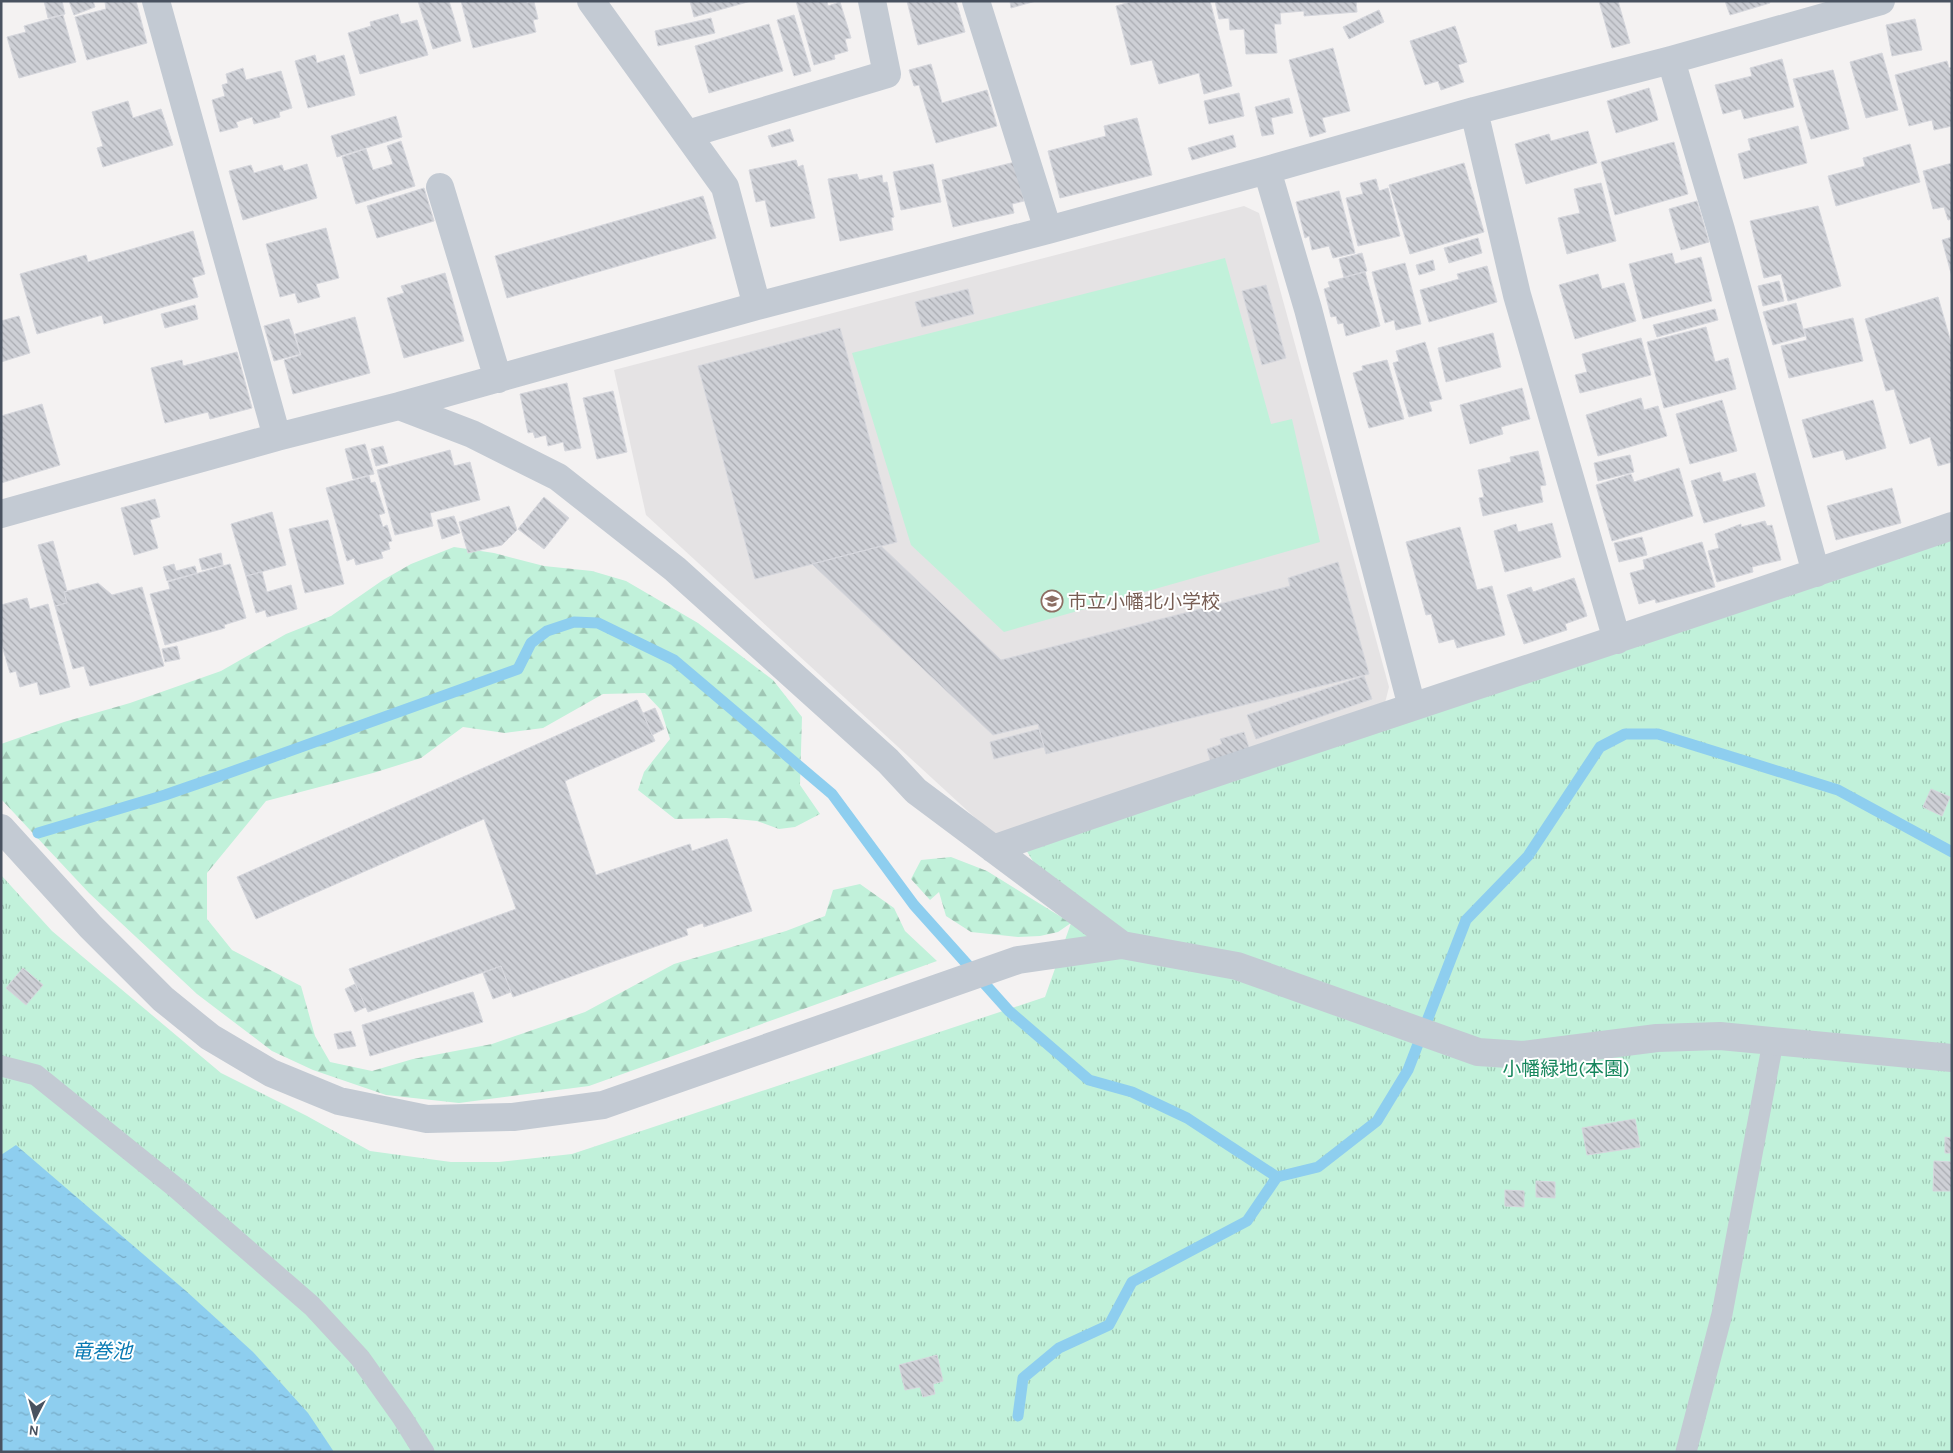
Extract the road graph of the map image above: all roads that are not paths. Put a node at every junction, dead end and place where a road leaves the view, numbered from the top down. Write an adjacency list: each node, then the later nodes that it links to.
1 (156, 1): 16 (street)
2 (591, 1): 9 (street)
3 (872, 1): 9 (street)
4 (976, 1): 12 (street)
5 (1881, 1): 6 (street)
6 (1811, 10): 7 (street)
7 (1671, 60): 8 (street); 19 (street)
8 (1474, 111): 10 (street); 20 (street)
9 (688, 134): 13 (street)
10 (1267, 170): 12 (street); 21 (street)
11 (440, 187): 14 (street)
12 (1048, 230): 13 (street)
13 (757, 306): 14 (street)
14 (498, 379): 15 (street)
15 (400, 406): 16 (street); 23 (street)
16 (277, 437): 17 (street)
17 (1, 514)
18 (1952, 526): 19 (street)
19 (1816, 573): 20 (street)
20 (1616, 640): 21 (street)
21 (1412, 708): 23 (street)
22 (1, 828): 24 (street)
23 (993, 849): 24 (street)
24 (1122, 945): 25 (street)
25 (1773, 1042): 26 (street); 29 (lane)
26 (1952, 1058)
27 (1, 1066): 28 (lane)
28 (424, 1452)
29 (1686, 1452)

